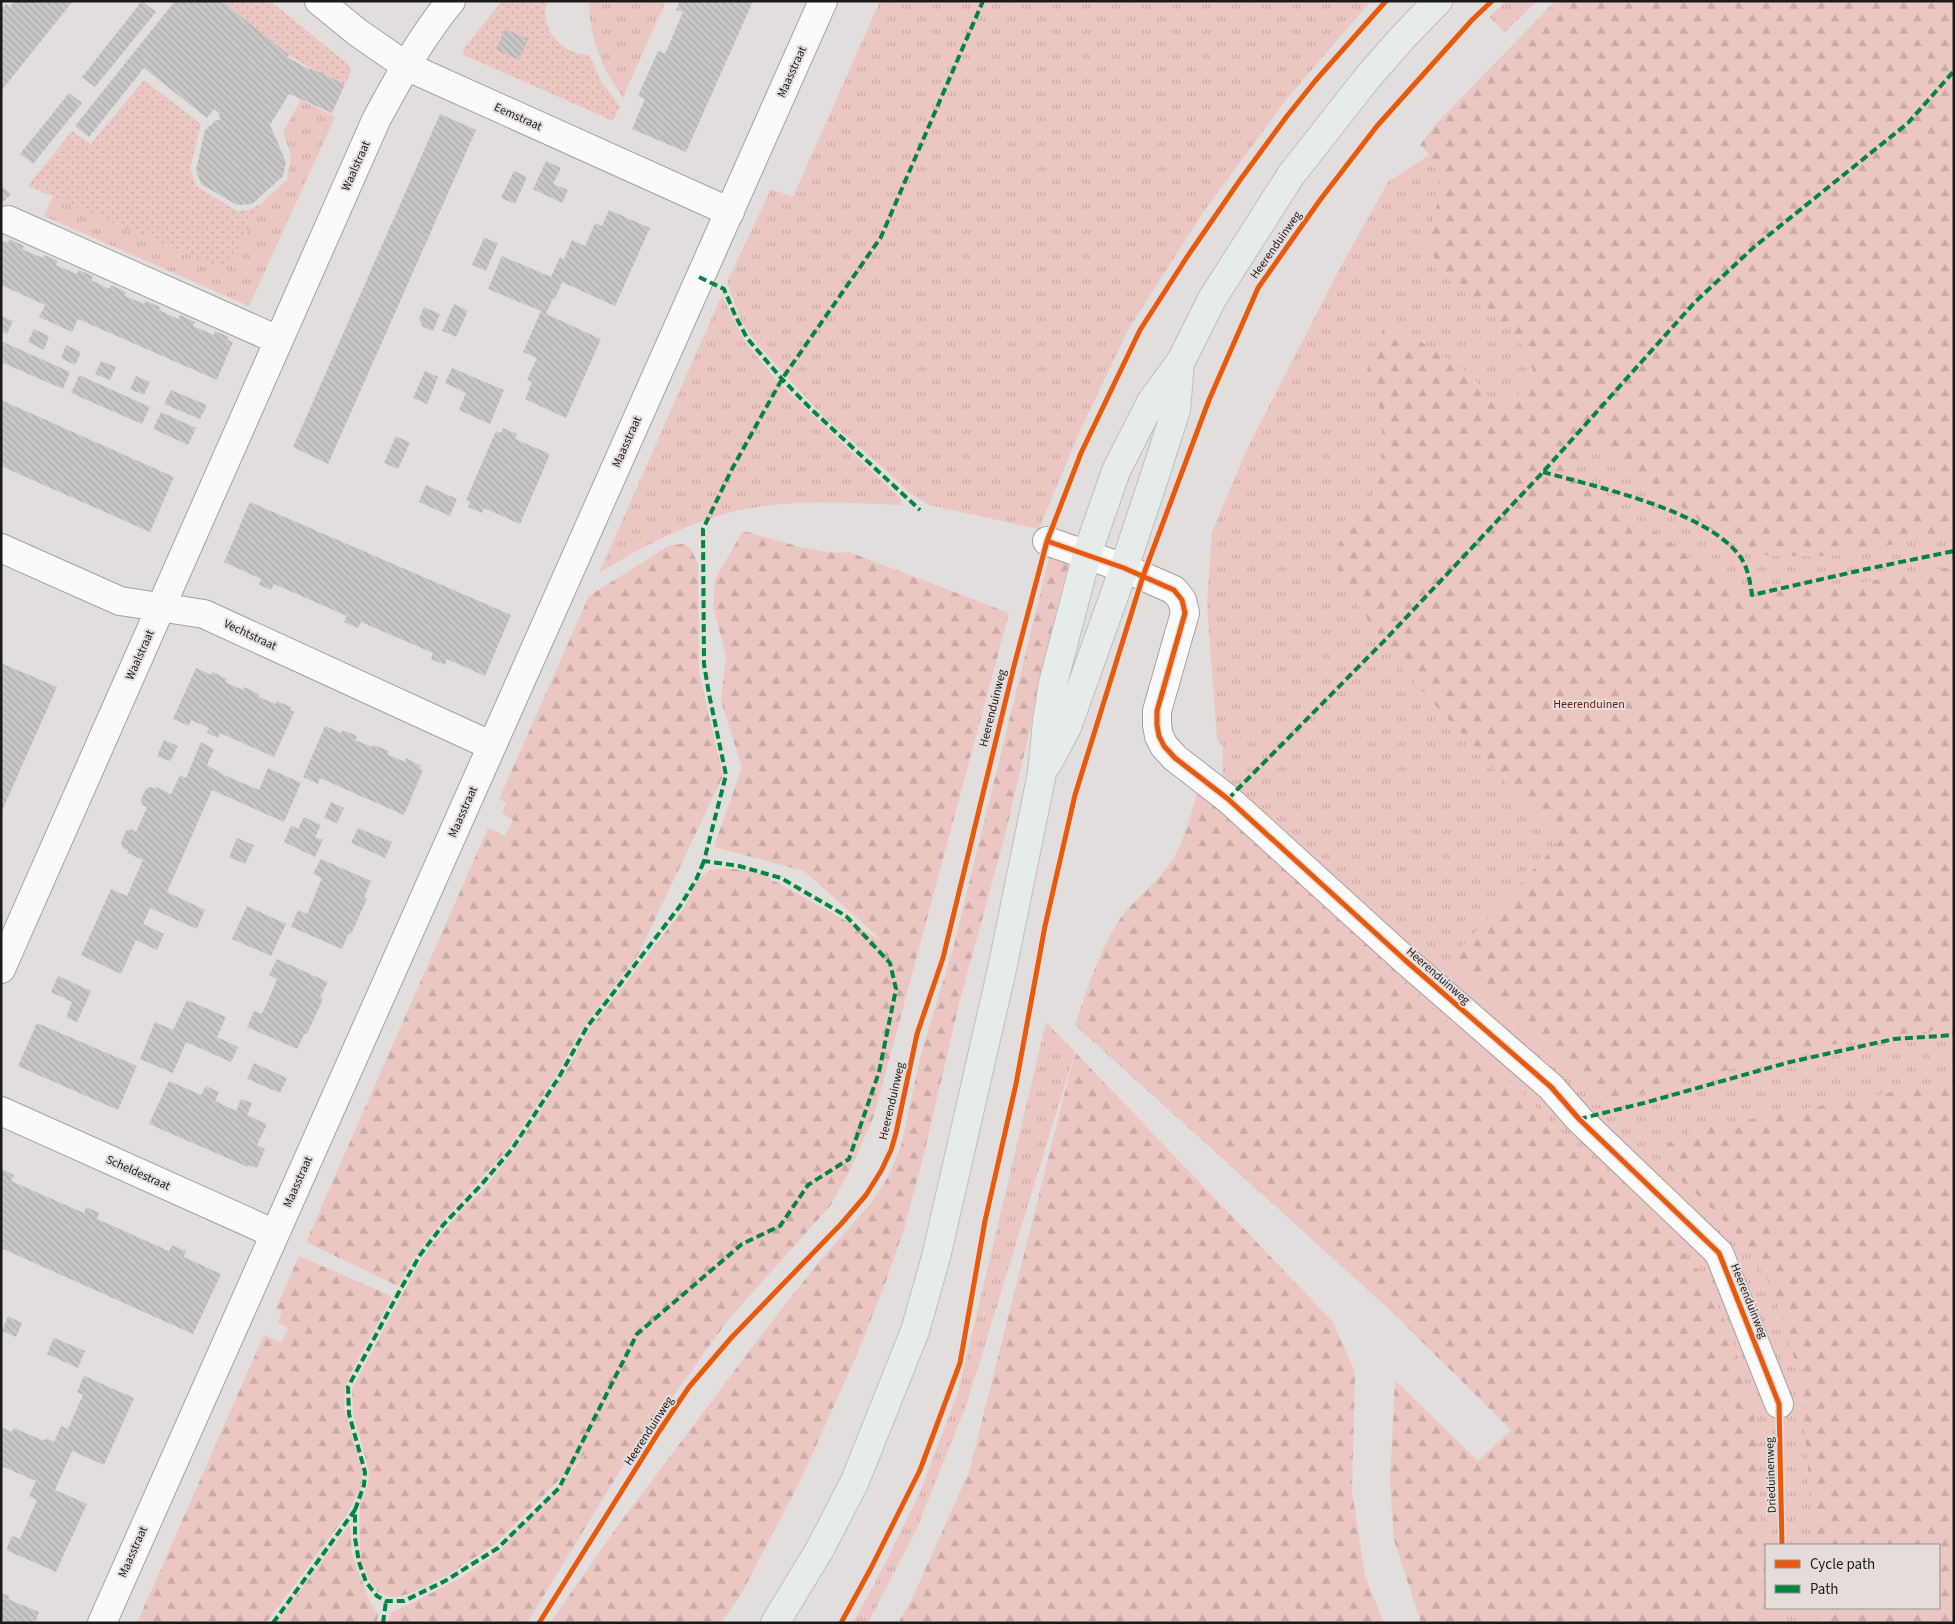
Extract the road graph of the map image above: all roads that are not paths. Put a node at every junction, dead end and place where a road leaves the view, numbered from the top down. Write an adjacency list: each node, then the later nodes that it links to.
1 (319, 1): 5 (street, Eemstraat)
2 (450, 1): 5 (street, Waalstraat)
3 (823, 1): 6 (street, Maasstraat)
4 (1438, 1): 9 (main road, Heerenduinweg)
5 (406, 66): 6 (street, Eemstraat); 8 (street, Waalstraat)
6 (730, 212): 15 (street, Maasstraat)
7 (8, 220): 8 (street)
8 (278, 340): 14 (street, Waalstraat)
9 (1180, 361): 12 (main road, Heerenduinweg); 13 (main road, Heerenduinweg)
10 (1047, 541): 12 (street, Heerenduinweg)
11 (1, 548): 14 (street, Vechtstraat)
12 (1087, 554): 13 (street, Heerenduinweg); 16 (main road, Heerenduinweg)
13 (1124, 568): 16 (main road, Heerenduinweg); 20 (street, Heerenduinweg)
14 (162, 606): 15 (street, Vechtstraat); 17 (street, Waalstraat)
15 (492, 746): 19 (street, Maasstraat)
16 (1042, 773): 22 (main road, Heerenduinweg)
17 (1, 969)
18 (1, 1111): 19 (street, Scheldestraat)
19 (274, 1234): 21 (street, Maasstraat)
20 (1779, 1404)
21 (102, 1623)
22 (775, 1623)

